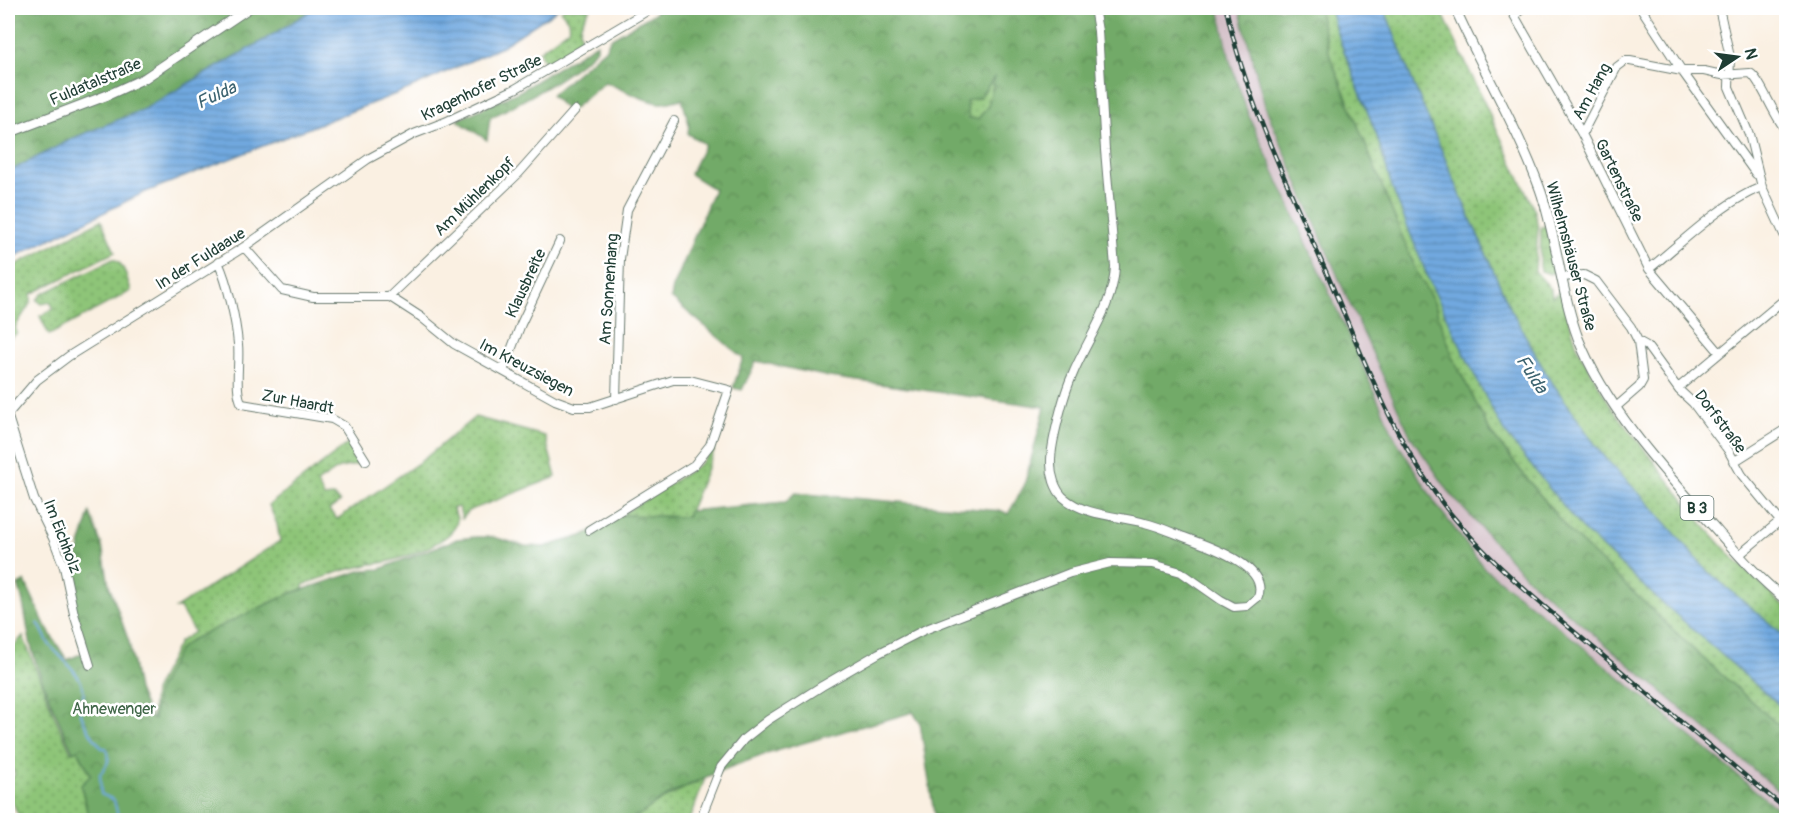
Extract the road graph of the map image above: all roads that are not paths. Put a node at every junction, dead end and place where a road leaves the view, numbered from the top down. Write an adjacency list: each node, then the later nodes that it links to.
1 (249, 8): 16 (main road, Fuldatalstraße)
2 (652, 8): 17 (street, Kragenhofer Straße)
3 (1094, 8): 43 (street)
4 (1455, 8): 25 (main road, Wilhelmshäuser Straße / B 3)
5 (1510, 8): 9 (street, Gartenstraße)
6 (1522, 8): 9 (street)
7 (1641, 8): 10 (street)
8 (1719, 8): 11 (street)
9 (1515, 15): 18 (street, Gartenstraße)
10 (1682, 71): 11 (street, Am Hang); 18 (street, Am Hang); 19 (street)
11 (1730, 74): 14 (street, Am Hang); 19 (street)
12 (575, 110): 26 (street, Am Mühlenkopf)
13 (674, 121): 32 (street, Am Sonnenhang)
14 (1783, 123): 15 (street)
15 (1786, 130)
16 (8, 133)
17 (414, 134): 22 (street, In der Fuldaaue)
18 (1582, 134): 24 (street, Gartenstraße)
19 (1761, 183): 20 (street); 24 (street)
20 (1786, 239)
21 (560, 241): 30 (street, Klausbreite)
22 (244, 247): 23 (street, In der Fuldaaue); 26 (street)
23 (218, 262): 34 (street, In der Fuldaaue); 37 (street, Zur Haardt)
24 (1649, 269): 29 (street, Gartenstraße)
25 (1563, 278): 28 (street, Dorfstraße); 33 (main road, Wilhelmshäuser Straße / B 3)
26 (389, 297): 30 (street, Im Kreuzsiegen)
27 (1786, 298): 29 (street)
28 (1638, 341): 31 (street, Dorfstraße); 33 (street, Dorfstraße)
29 (1720, 353): 31 (street)
30 (503, 371): 32 (street, Im Kreuzsiegen)
31 (1678, 388): 36 (street, Dorfstraße)
32 (616, 399): 39 (street, Im Kreuzsiegen)
33 (1616, 407): 40 (main road, Wilhelmshäuser Straße / B 3)
34 (8, 416): 42 (street, Im Eichholz)
35 (1786, 429): 36 (street)
36 (1735, 461): 38 (street, Dorfstraße)
37 (366, 462)
38 (1783, 520): 40 (street)
39 (589, 530)
40 (1739, 555): 41 (main road, Wilhelmshäuser Straße / B 3)
41 (1786, 600)
42 (90, 665)
43 (700, 820)

